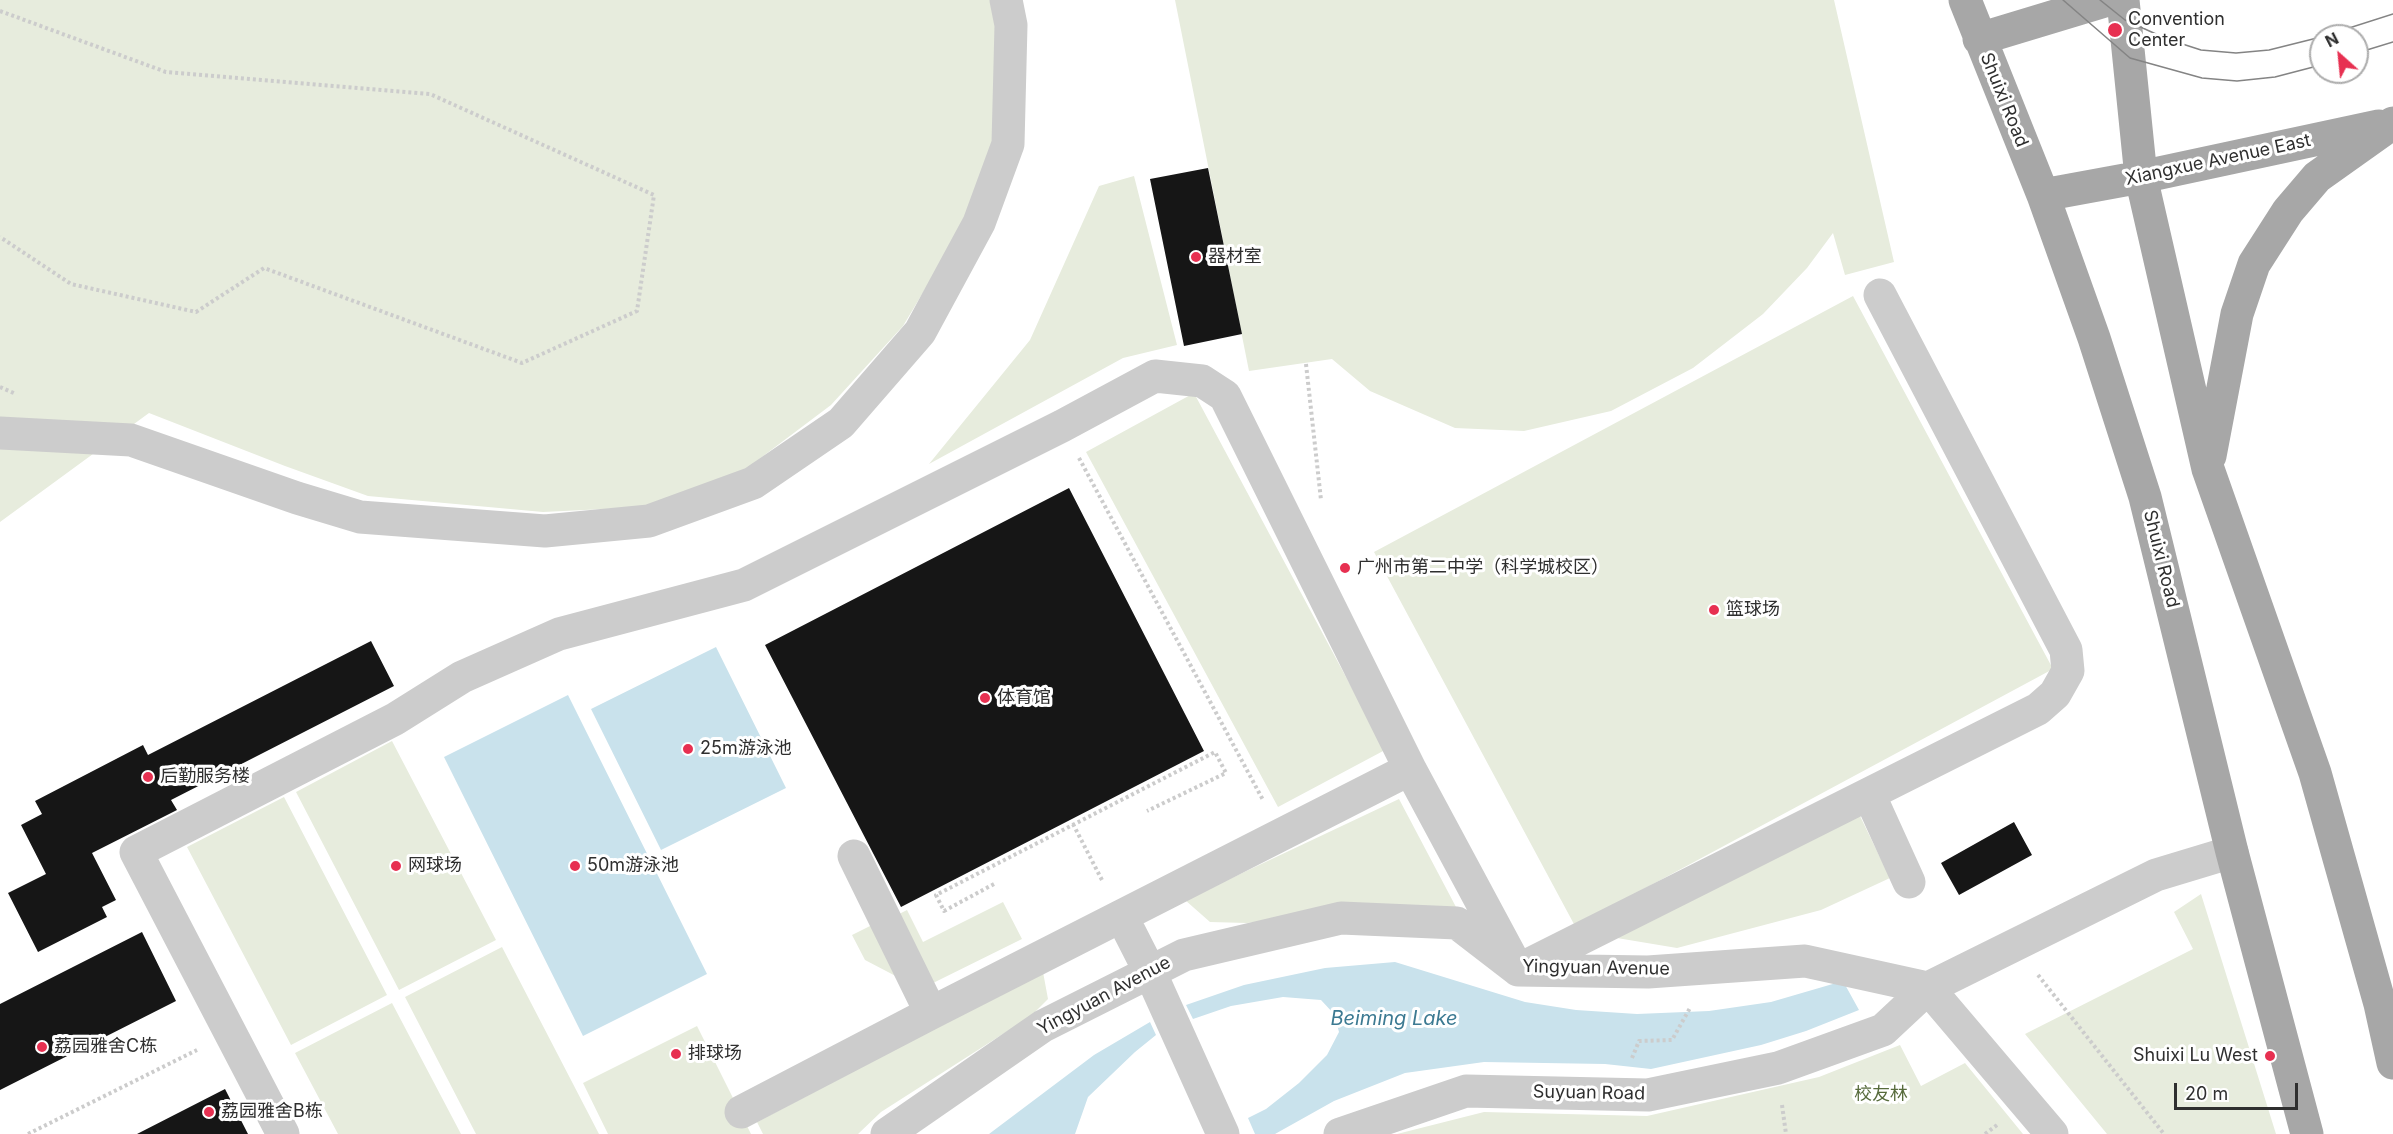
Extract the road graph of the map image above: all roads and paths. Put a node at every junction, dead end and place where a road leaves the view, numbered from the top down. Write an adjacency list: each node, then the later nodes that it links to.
1 (1006, 0): 14 (street)
2 (1965, 0): 6 (main road, Shuixi Road)
3 (2108, 0): 6 (main road)
4 (2123, 0): 8 (main road)
5 (0, 11): 10 (path)
6 (1979, 39): 9 (main road, Shuixi Road)
7 (2393, 123): 8 (main road, Xiangxue Avenue East); 15 (main road)
8 (2141, 177): 9 (main road, Xiangxue Avenue East); 15 (main road)
9 (2043, 195): 22 (main road, Shuixi Road)
10 (0, 237)
11 (1880, 295): 18 (street)
12 (1306, 364): 16 (path)
13 (1062, 426): 16 (street); 21 (path); 38 (street)
14 (0, 433)
15 (2208, 469): 34 (main road)
16 (1304, 555): 17 (street)
17 (1410, 769): 21 (street); 29 (street)
18 (1869, 794): 24 (street); 29 (street)
19 (1147, 811): 20 (path)
20 (1073, 824): 25 (path); 26 (path)
21 (1282, 836): 26 (street)
22 (2232, 852): 27 (street, Suyuan Road); 44 (main road, Shuixi Road)
23 (854, 856): 32 (street)
24 (1909, 882)
25 (994, 884)
26 (1122, 917): 30 (street); 32 (street)
27 (2013, 944): 31 (street, Suyuan Road); 43 (path)
28 (1688, 969): 29 (street, Yingyuan Avenue); 31 (street, Yingyuan Avenue); 35 (path)
29 (1518, 970): 30 (street, Yingyuan Avenue)
30 (1150, 972): 39 (street, Yingyuan Avenue); 40 (street)
31 (1928, 988): 35 (street, Suyuan Road); 42 (street)
32 (931, 1012): 36 (street)
33 (201, 1048): 37 (path)
34 (2393, 1063)
35 (1617, 1094): 41 (street, Suyuan Road)
36 (741, 1112)
37 (28, 1134)
38 (282, 1134)
39 (887, 1134)
40 (1223, 1134)
41 (1340, 1134)
42 (2052, 1134)
43 (2164, 1134)
44 (2307, 1134)

